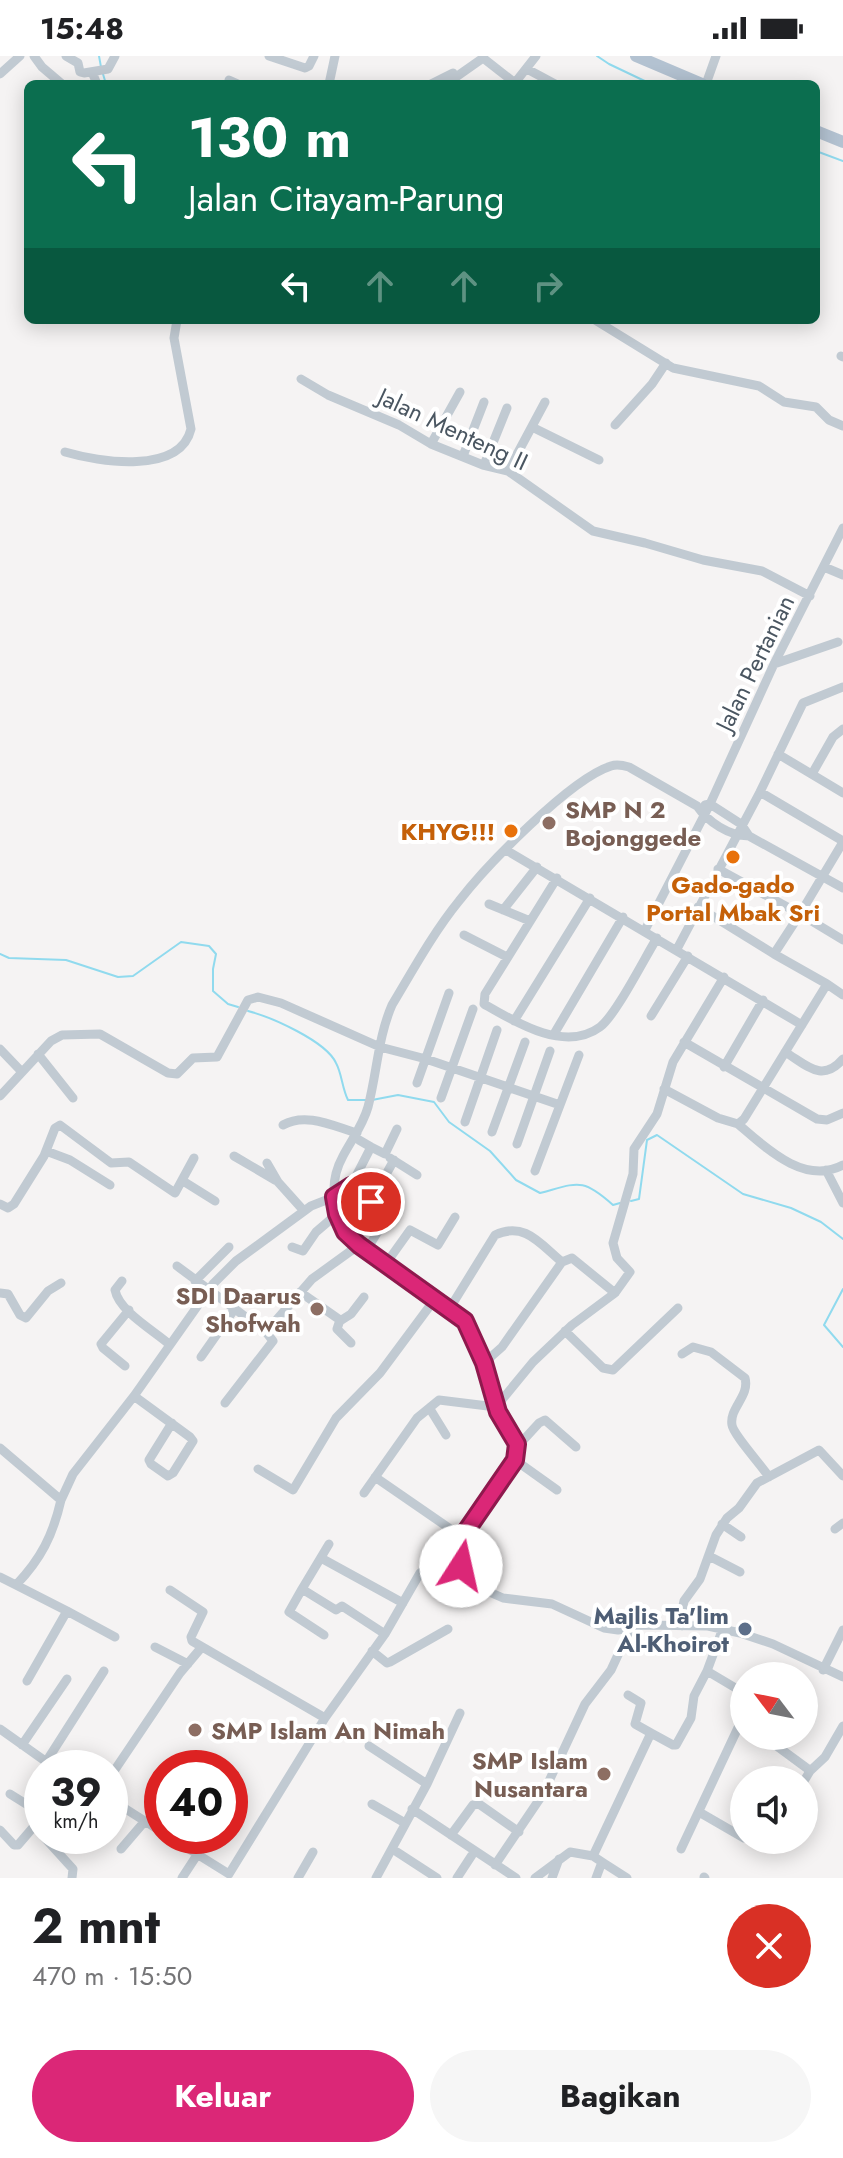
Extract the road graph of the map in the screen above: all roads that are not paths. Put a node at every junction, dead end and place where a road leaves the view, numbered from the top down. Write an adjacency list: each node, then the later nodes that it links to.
1 (20, 56): 16 (street)
2 (34, 56): 17 (street)
3 (66, 56): 14 (street)
4 (115, 56): 15 (street)
5 (269, 56): 12 (street)
6 (314, 56): 12 (street)
7 (335, 56): 20 (street)
8 (536, 56): 13 (street)
9 (636, 56): 26 (main road)
10 (716, 56): 27 (street)
11 (481, 57): 21 (street); 22 (street); 23 (street)
12 (281, 58)
13 (527, 69): 24 (street); 25 (street)
14 (80, 72): 15 (street); 18 (street)
15 (94, 72): 19 (street)
16 (0, 74)
17 (57, 80)
18 (77, 80)
19 (96, 80)
20 (330, 80)
21 (438, 80)
22 (451, 80)
23 (510, 80)
24 (518, 80)
25 (545, 80)
26 (694, 80)
27 (706, 80)
28 (820, 133): 29 (main road)
29 (843, 142)
30 (176, 324): 42 (street)
31 (602, 324): 32 (street)
32 (666, 363): 38 (street); 39 (street)
33 (301, 379): 41 (street, Jalan Menteng II)
34 (460, 392): 41 (street)
35 (484, 402): 43 (street)
36 (545, 402): 40 (street)
37 (507, 408): 45 (street)
38 (615, 425)
39 (843, 426)
40 (532, 427): 44 (street); 46 (street)
41 (431, 444): 43 (street, Jalan Menteng II)
42 (65, 452)
43 (463, 456): 45 (street, Jalan Menteng II)
44 (599, 460)
45 (484, 465): 46 (street, Jalan Menteng II)
46 (508, 471): 50 (street, Jalan Menteng II)
47 (843, 528): 48 (street, Jalan Pertanian)
48 (824, 567): 49 (street); 50 (street, Jalan Pertanian)
49 (843, 575)
50 (810, 596): 53 (street, Jalan Pertanian)
51 (840, 640): 52 (street); 53 (street)
52 (843, 654)
53 (774, 664): 60 (street, Jalan Pertanian)
54 (843, 687): 56 (street)
55 (843, 729): 57 (street)
56 (778, 754): 57 (street); 58 (street)
57 (812, 774): 59 (street)
58 (760, 792): 63 (street); 66 (street)
59 (843, 793)
60 (710, 804): 61 (street); 62 (street, Jalan Pertanian); 63 (street)
61 (697, 806): 62 (street); 67 (street)
62 (704, 816): 64 (street); 80 (street, Jalan Pertanian)
63 (741, 824): 64 (street); 65 (street)
64 (735, 836): 65 (street); 69 (street)
65 (749, 836): 70 (street)
66 (843, 841): 70 (street)
67 (506, 850): 68 (street); 101 (street)
68 (537, 867): 71 (street); 76 (street)
69 (718, 869): 75 (street); 77 (street)
70 (823, 876): 72 (street); 77 (street)
71 (557, 878): 73 (street); 79 (street)
72 (843, 888)
73 (590, 898): 78 (street); 95 (street)
74 (489, 904): 76 (street)
75 (698, 907): 84 (street); 85 (street)
76 (503, 910): 79 (street)
77 (800, 914): 83 (street); 85 (street)
78 (623, 917): 80 (street); 98 (street)
79 (530, 921): 87 (street)
80 (645, 930): 82 (street)
81 (464, 935): 87 (street)
82 (657, 938): 84 (street); 98 (street)
83 (843, 940)
84 (677, 949): 86 (street)
85 (774, 954): 89 (street)
86 (688, 956): 88 (street); 94 (street)
87 (507, 957): 95 (street)
88 (724, 977): 92 (street); 100 (street)
89 (827, 984): 91 (street); 96 (street)
90 (449, 993): 107 (street)
91 (843, 995)
92 (763, 1000): 96 (street); 109 (street)
93 (473, 1009): 110 (street)
94 (651, 1016)
95 (514, 1021): 98 (street)
96 (802, 1025): 104 (street)
97 (497, 1030): 112 (street)
98 (554, 1034)
99 (525, 1042): 114 (street)
100 (684, 1042): 109 (street); 115 (street)
101 (380, 1047): 105 (street); 107 (street); 128 (street)
102 (0, 1049): 111 (street)
103 (550, 1051): 118 (street)
104 (785, 1052): 108 (street); 116 (street)
105 (38, 1054): 111 (street); 119 (street)
106 (579, 1055): 121 (street)
107 (426, 1059): 110 (street); 113 (street)
108 (843, 1059)
109 (724, 1067): 116 (street)
110 (452, 1068): 112 (street); 120 (street)
111 (21, 1071): 117 (street)
112 (480, 1078): 114 (street); 123 (street)
113 (417, 1083)
114 (508, 1087): 118 (street); 127 (street)
115 (664, 1089): 124 (street); 164 (street)
116 (763, 1089): 122 (street); 124 (street)
117 (0, 1096)
118 (535, 1097): 121 (street); 129 (street)
119 (73, 1098)
120 (441, 1098)
121 (560, 1105): 138 (street)
122 (843, 1113)
123 (465, 1122)
124 (738, 1124): 137 (street)
125 (283, 1125): 128 (street)
126 (397, 1129): 133 (street)
127 (492, 1132)
128 (358, 1137): 130 (street); 144 (street)
129 (517, 1144)
130 (371, 1147): 133 (street); 143 (street)
131 (46, 1151): 140 (street); 142 (street); 147 (street)
132 (234, 1156): 141 (street)
133 (389, 1157): 139 (street); 143 (street)
134 (194, 1158): 140 (street)
135 (267, 1163): 141 (street)
136 (843, 1165): 137 (street)
137 (826, 1170): 146 (street)
138 (535, 1171)
139 (417, 1175)
140 (183, 1181): 145 (street)
141 (278, 1182): 148 (street)
142 (110, 1185)
143 (351, 1186): 144 (street)
144 (334, 1197): 148 (street); 149 (street)
145 (215, 1201)
146 (843, 1203)
147 (0, 1204)
148 (304, 1211): 161 (street)
149 (337, 1214): 153 (street); 154 (street)
150 (455, 1217): 156 (street)
151 (385, 1220): 154 (street)
152 (229, 1247): 159 (street)
153 (292, 1247)
154 (362, 1248): 156 (street); 162 (street)
155 (562, 1262): 164 (street); 167 (street); 178 (street)
156 (385, 1265): 166 (street)
157 (177, 1266): 159 (street)
158 (122, 1281): 169 (street)
159 (195, 1281): 161 (street)
160 (61, 1283): 163 (street)
161 (207, 1291): 170 (street); 175 (street)
162 (300, 1292): 171 (street); 173 (street)
163 (0, 1293)
164 (615, 1293): 172 (street)
165 (364, 1297): 171 (street)
166 (435, 1299): 167 (street); 190 (street)
167 (450, 1308): 178 (street)
168 (678, 1308): 172 (street)
169 (129, 1310): 175 (street); 179 (street)
170 (234, 1310): 173 (street); 177 (street)
171 (340, 1321): 174 (street)
172 (565, 1331): 182 (street)
173 (266, 1332): 181 (street)
174 (351, 1343)
175 (169, 1344): 180 (street)
176 (682, 1354): 193 (street)
177 (201, 1357)
178 (484, 1363): 182 (street)
179 (125, 1366)
180 (134, 1396): 184 (street); 196 (street)
181 (225, 1403)
182 (496, 1407): 183 (street); 186 (street)
183 (430, 1409): 185 (street); 192 (street)
184 (172, 1423): 184 (street)
185 (446, 1435)
186 (517, 1447): 187 (street); 189 (street)
187 (576, 1447)
188 (0, 1448): 196 (street)
189 (515, 1460): 194 (street); 198 (street)
190 (258, 1469)
191 (843, 1476): 193 (street)
192 (375, 1477): 195 (street); 198 (street)
193 (769, 1477): 197 (street)
194 (557, 1490)
195 (364, 1493)
196 (61, 1500): 206 (street)
197 (722, 1524): 199 (street); 201 (street)
198 (462, 1537): 203 (street)
199 (741, 1537)
200 (329, 1544): 202 (street)
201 (709, 1556): 204 (street); 211 (street)
202 (321, 1558): 207 (street); 209 (street)
203 (461, 1566): 209 (street); 214 (street)
204 (740, 1572)
205 (0, 1577): 206 (street)
206 (16, 1585): 210 (street)
207 (302, 1589): 216 (street); 217 (street)
208 (170, 1590): 220 (street)
209 (403, 1603): 216 (street)
210 (67, 1611): 218 (street); 228 (street)
211 (682, 1626): 212 (street); 214 (street)
212 (723, 1628): 223 (street); 225 (street)
213 (448, 1629): 221 (street)
214 (630, 1629): 256 (street)
215 (843, 1630): 223 (street)
216 (385, 1634): 221 (street)
217 (324, 1635)
218 (115, 1637)
219 (155, 1647): 222 (street)
220 (201, 1648): 222 (street); 232 (street)
221 (372, 1651): 232 (street)
222 (188, 1664): 242 (street)
223 (823, 1670): 226 (street)
224 (104, 1671): 240 (street)
225 (707, 1671): 229 (street); 235 (street)
226 (843, 1677)
227 (67, 1679): 236 (street)
228 (27, 1681)
229 (730, 1685)
230 (628, 1695): 235 (street)
231 (460, 1713): 245 (street)
232 (325, 1718): 269 (street)
233 (843, 1726): 244 (street)
234 (0, 1729): 236 (street)
235 (651, 1733): 267 (street)
236 (22, 1745): 239 (street)
237 (369, 1746): 245 (street)
238 (730, 1747): 250 (street)
239 (29, 1750)
240 (59, 1750)
241 (782, 1750): 243 (street)
242 (128, 1751)
243 (803, 1766)
244 (815, 1766)
245 (427, 1784): 249 (street)
246 (10, 1794): 247 (street)
247 (24, 1804)
248 (372, 1804): 253 (street)
249 (412, 1809): 251 (street); 253 (street)
250 (699, 1812): 255 (street); 260 (street)
251 (423, 1816): 257 (street); 265 (street)
252 (144, 1822): 259 (street)
253 (405, 1823): 274 (street)
254 (0, 1830): 258 (street)
255 (730, 1830)
256 (519, 1832): 257 (street); 268 (street)
257 (451, 1835): 268 (street)
258 (24, 1837)
259 (128, 1841)
260 (681, 1849)
261 (313, 1852): 273 (street)
262 (397, 1852): 275 (street)
263 (59, 1854): 271 (street)
264 (197, 1855): 269 (street); 272 (street)
265 (472, 1855): 276 (street); 277 (street)
266 (559, 1859): 267 (street); 270 (street); 279 (street)
267 (598, 1859): 280 (street); 281 (street)
268 (495, 1865): 278 (street)
269 (233, 1876)
270 (552, 1876)
271 (72, 1878)
272 (182, 1878)
273 (298, 1878)
274 (376, 1878)
275 (437, 1878)
276 (457, 1878)
277 (506, 1878)
278 (516, 1878)
279 (535, 1878)
280 (596, 1878)
281 (627, 1878)

